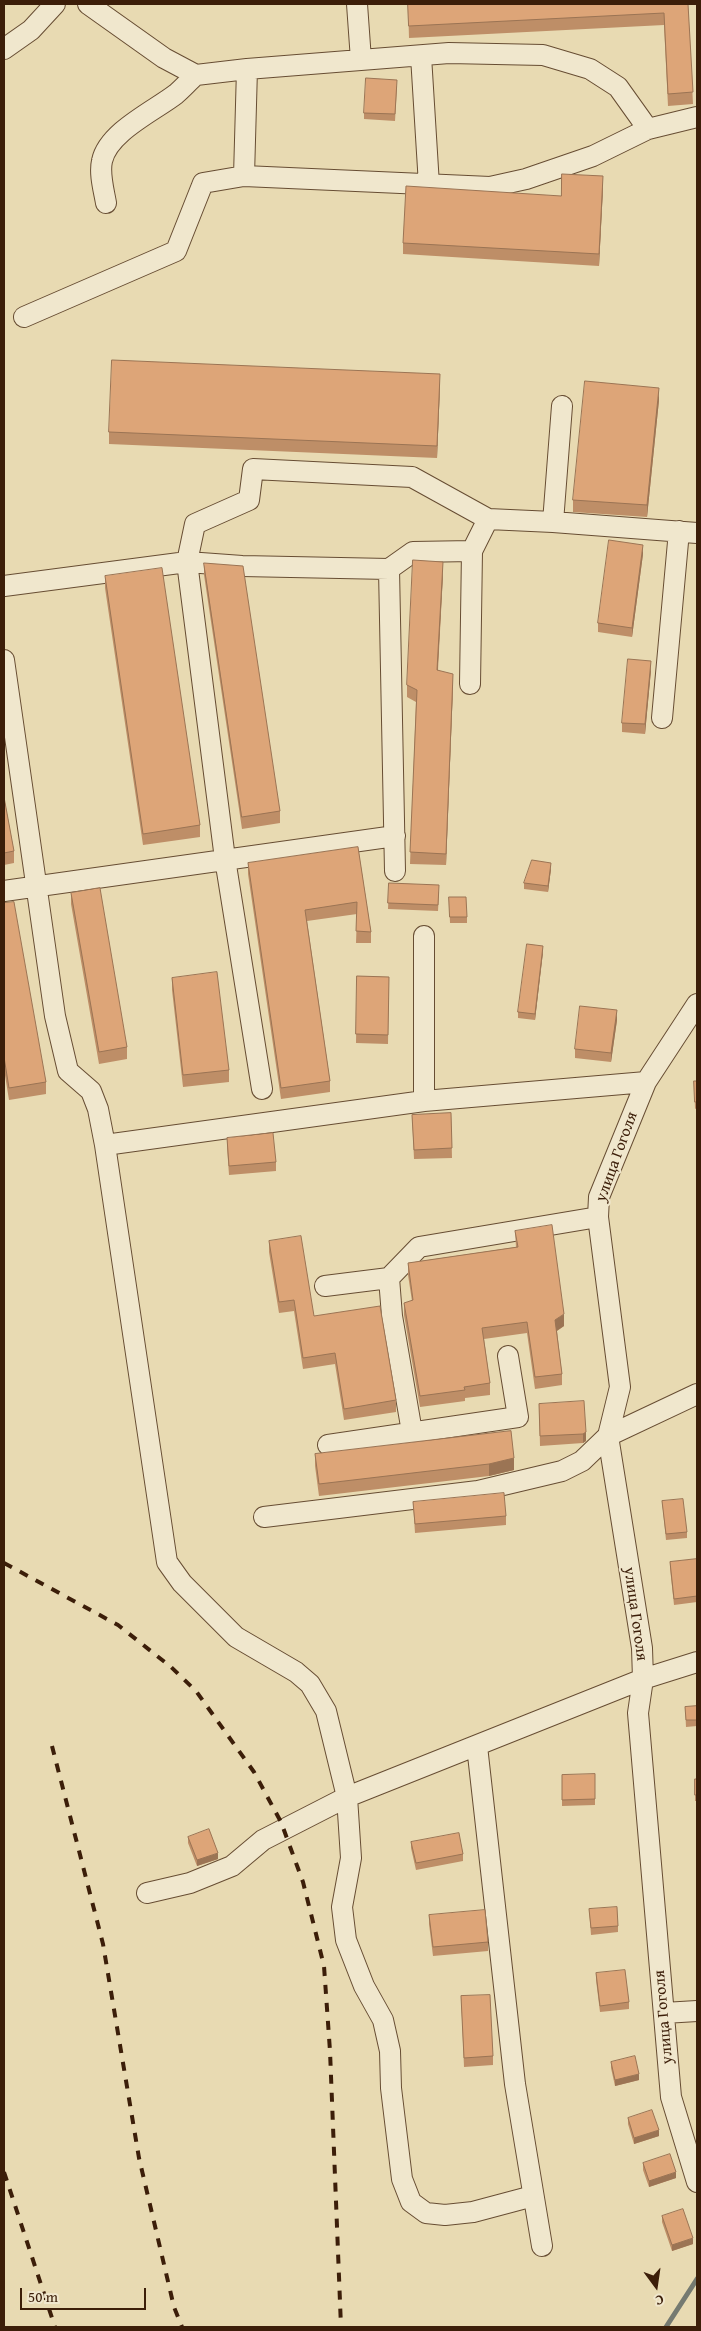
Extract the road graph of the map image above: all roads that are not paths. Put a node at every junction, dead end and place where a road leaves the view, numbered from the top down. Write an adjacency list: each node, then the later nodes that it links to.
1 (55, 4): 4 (street)
2 (88, 4): 8 (street)
3 (357, 4): 6 (street)
4 (4, 49)
5 (421, 56): 6 (street); 10 (street); 12 (street)
6 (361, 60): 7 (street)
7 (247, 69): 8 (street); 11 (street)
8 (196, 75): 13 (street)
9 (697, 118): 10 (street)
10 (648, 129): 12 (street)
11 (244, 176): 12 (street); 14 (street)
12 (429, 185)
13 (106, 203)
14 (24, 317)
15 (562, 406): 17 (street)
16 (488, 519): 17 (street); 19 (street); 20 (street)
17 (553, 522): 18 (street)
18 (688, 532): 25 (street)
19 (472, 551): 21 (street); 24 (street)
20 (187, 562): 21 (street); 22 (street); 27 (street)
21 (389, 569): 26 (street)
22 (4, 586)
23 (4, 660): 29 (street)
24 (470, 684)
25 (662, 718)
26 (395, 836): 27 (street); 28 (street)
27 (225, 859): 29 (street); 34 (street)
28 (395, 871)
29 (36, 886): 30 (street); 36 (street)
30 (4, 891)
31 (424, 936): 35 (street)
32 (697, 1004): 33 (street, улица Гоголя)
33 (646, 1082): 35 (street); 37 (street, улица Гоголя)
34 (262, 1089)
35 (424, 1101): 36 (street)
36 (105, 1145): 49 (street)
37 (598, 1217): 38 (street); 43 (street, улица Гоголя)
38 (389, 1278): 39 (street); 42 (street)
39 (325, 1286)
40 (508, 1356): 42 (street)
41 (697, 1394): 43 (street)
42 (412, 1432): 44 (street)
43 (608, 1436): 45 (street); 47 (street, улица Гоголя)
44 (328, 1445)
45 (264, 1517)
46 (697, 1662): 47 (street)
47 (643, 1679): 48 (street); 52 (street, улица Гоголя)
48 (478, 1746): 49 (street); 54 (street)
49 (347, 1797): 50 (street); 54 (street)
50 (147, 1893)
51 (697, 2011): 52 (street)
52 (664, 2013): 53 (street, улица Гоголя)
53 (697, 2182)
54 (533, 2196): 55 (street)
55 (542, 2246)

